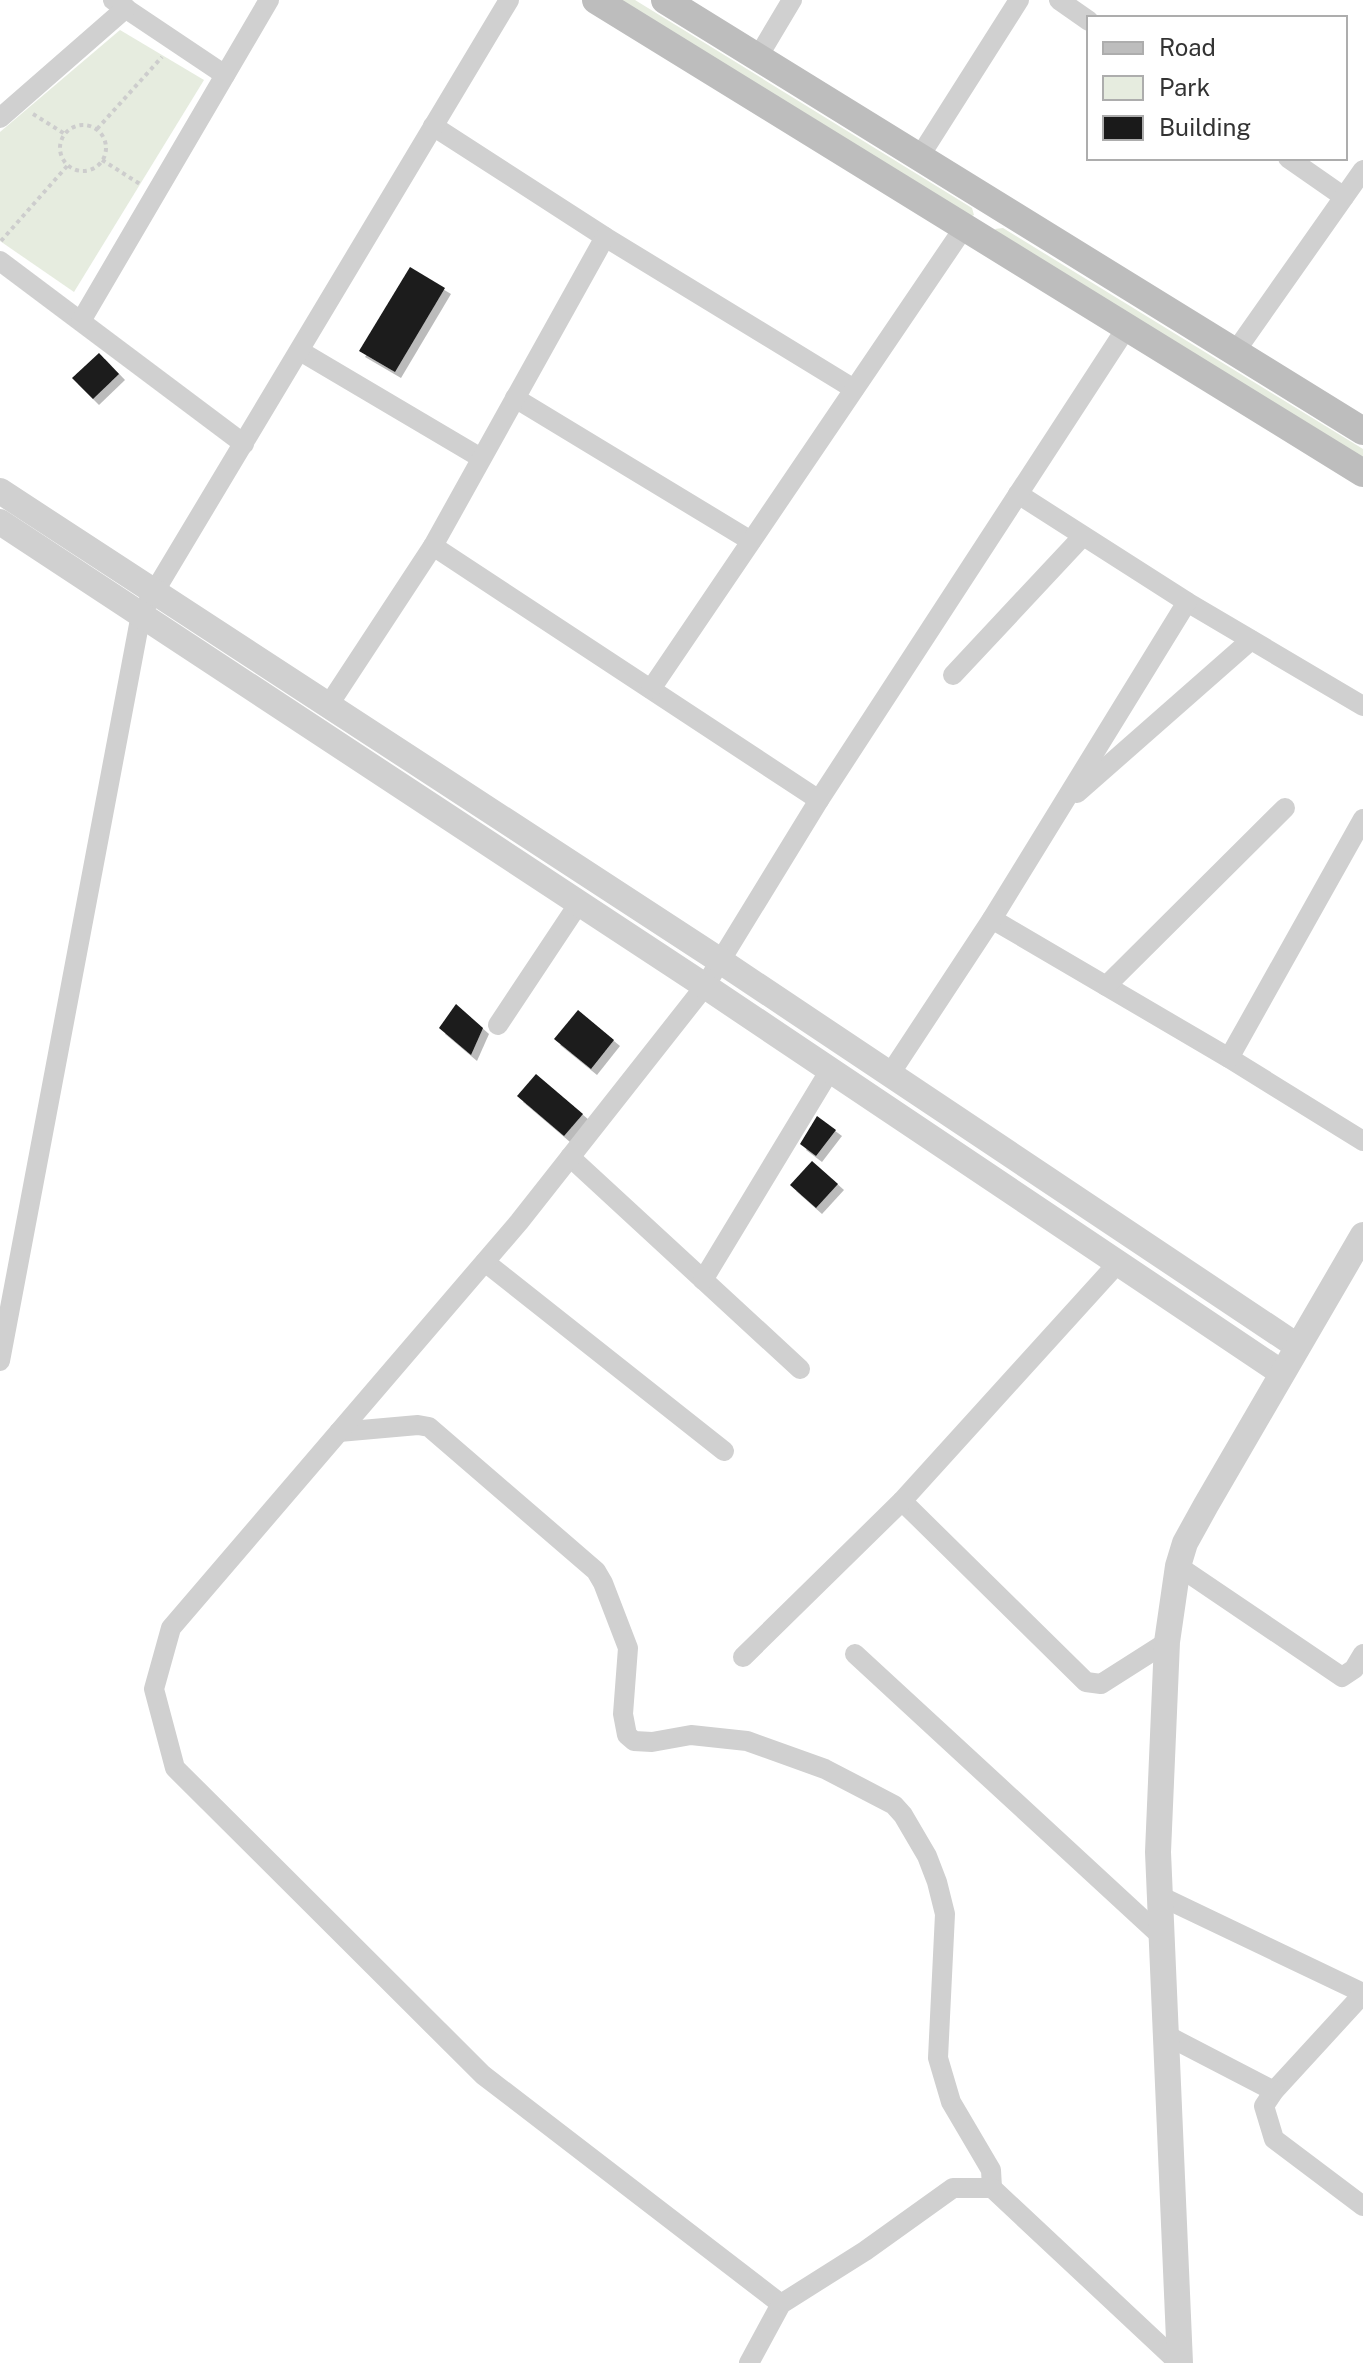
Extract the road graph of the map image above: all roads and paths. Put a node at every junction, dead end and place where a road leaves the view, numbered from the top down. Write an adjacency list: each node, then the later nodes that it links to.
1 (269, 0): 12 (street)
2 (509, 0): 15 (street)
3 (596, 0): 26 (main road)
4 (665, 0): 11 (main road)
5 (792, 0): 11 (street)
6 (1019, 0): 18 (street)
7 (1059, 0): 9 (street)
8 (119, 4): 12 (street); 14 (street)
9 (1087, 20)
10 (163, 56): 16 (path)
11 (758, 57): 18 (main road)
12 (225, 75): 30 (street)
13 (26, 110): 17 (path)
14 (0, 118)
15 (433, 126): 27 (street); 32 (street)
16 (97, 129): 17 (path); 19 (path)
17 (65, 134): 21 (path)
18 (920, 156): 25 (main road)
19 (102, 160): 21 (path); 23 (path)
20 (1291, 160): 24 (street)
21 (68, 165): 28 (path)
22 (1363, 170): 24 (street)
23 (140, 184)
24 (1344, 197): 33 (street)
25 (996, 204): 26 (street); 33 (main road)
26 (971, 230): 31 (main road); 34 (street)
27 (605, 237): 34 (street); 35 (street)
28 (1, 242)
29 (0, 261): 30 (street)
30 (81, 321): 37 (street)
31 (1127, 327): 39 (main road); 41 (street)
32 (300, 351): 37 (street); 38 (street)
33 (1235, 352): 36 (main road)
34 (854, 389): 44 (street)
35 (515, 398): 38 (street); 44 (street)
36 (1363, 431)
37 (244, 444): 47 (street)
38 (481, 458): 45 (street)
39 (1363, 473)
40 (0, 491): 47 (street)
41 (1018, 494): 43 (street); 53 (street)
42 (0, 522): 47 (street)
43 (1083, 536): 46 (street); 49 (street)
44 (751, 541): 50 (street)
45 (433, 546): 50 (street); 51 (street)
46 (1187, 602): 48 (street); 54 (street)
47 (148, 604): 51 (street); 57 (street); 73 (street)
48 (1251, 640): 52 (street); 54 (street)
49 (953, 675)
50 (651, 689): 53 (street)
51 (328, 706): 59 (street)
52 (1363, 706)
53 (819, 800): 59 (street)
54 (1060, 807): 58 (street)
55 (1285, 808): 61 (street)
56 (1363, 819): 63 (street)
57 (579, 903): 60 (street); 62 (street)
58 (992, 919): 61 (street); 65 (street)
59 (719, 960): 60 (street); 65 (street)
60 (705, 986): 64 (street); 67 (street)
61 (1106, 986): 63 (street)
62 (498, 1025)
63 (1229, 1058): 66 (street)
64 (830, 1070): 70 (street); 71 (street)
65 (890, 1074): 72 (street)
66 (1363, 1141)
67 (570, 1157): 69 (street); 71 (street)
68 (1363, 1235): 72 (street)
69 (485, 1262): 76 (street); 77 (street)
70 (1118, 1263): 75 (street); 78 (street)
71 (703, 1280): 74 (street)
72 (1297, 1346): 75 (street)
73 (0, 1361)
74 (800, 1369)
75 (1282, 1373): 79 (street)
76 (339, 1432): 89 (street); 91 (street)
77 (724, 1451)
78 (902, 1501): 80 (street); 83 (street)
79 (1178, 1566): 80 (street); 82 (street)
80 (1167, 1642): 84 (street)
81 (855, 1654): 85 (street)
82 (1363, 1654)
83 (743, 1657)
84 (1160, 1896): 85 (street); 86 (street)
85 (1162, 1937): 87 (street)
86 (1363, 1993): 88 (street)
87 (1166, 2035): 88 (street); 93 (street)
88 (1274, 2091): 90 (street)
89 (992, 2188): 91 (street); 93 (street)
90 (1363, 2206)
91 (781, 2304): 92 (street)
92 (749, 2363)
93 (1179, 2363)

